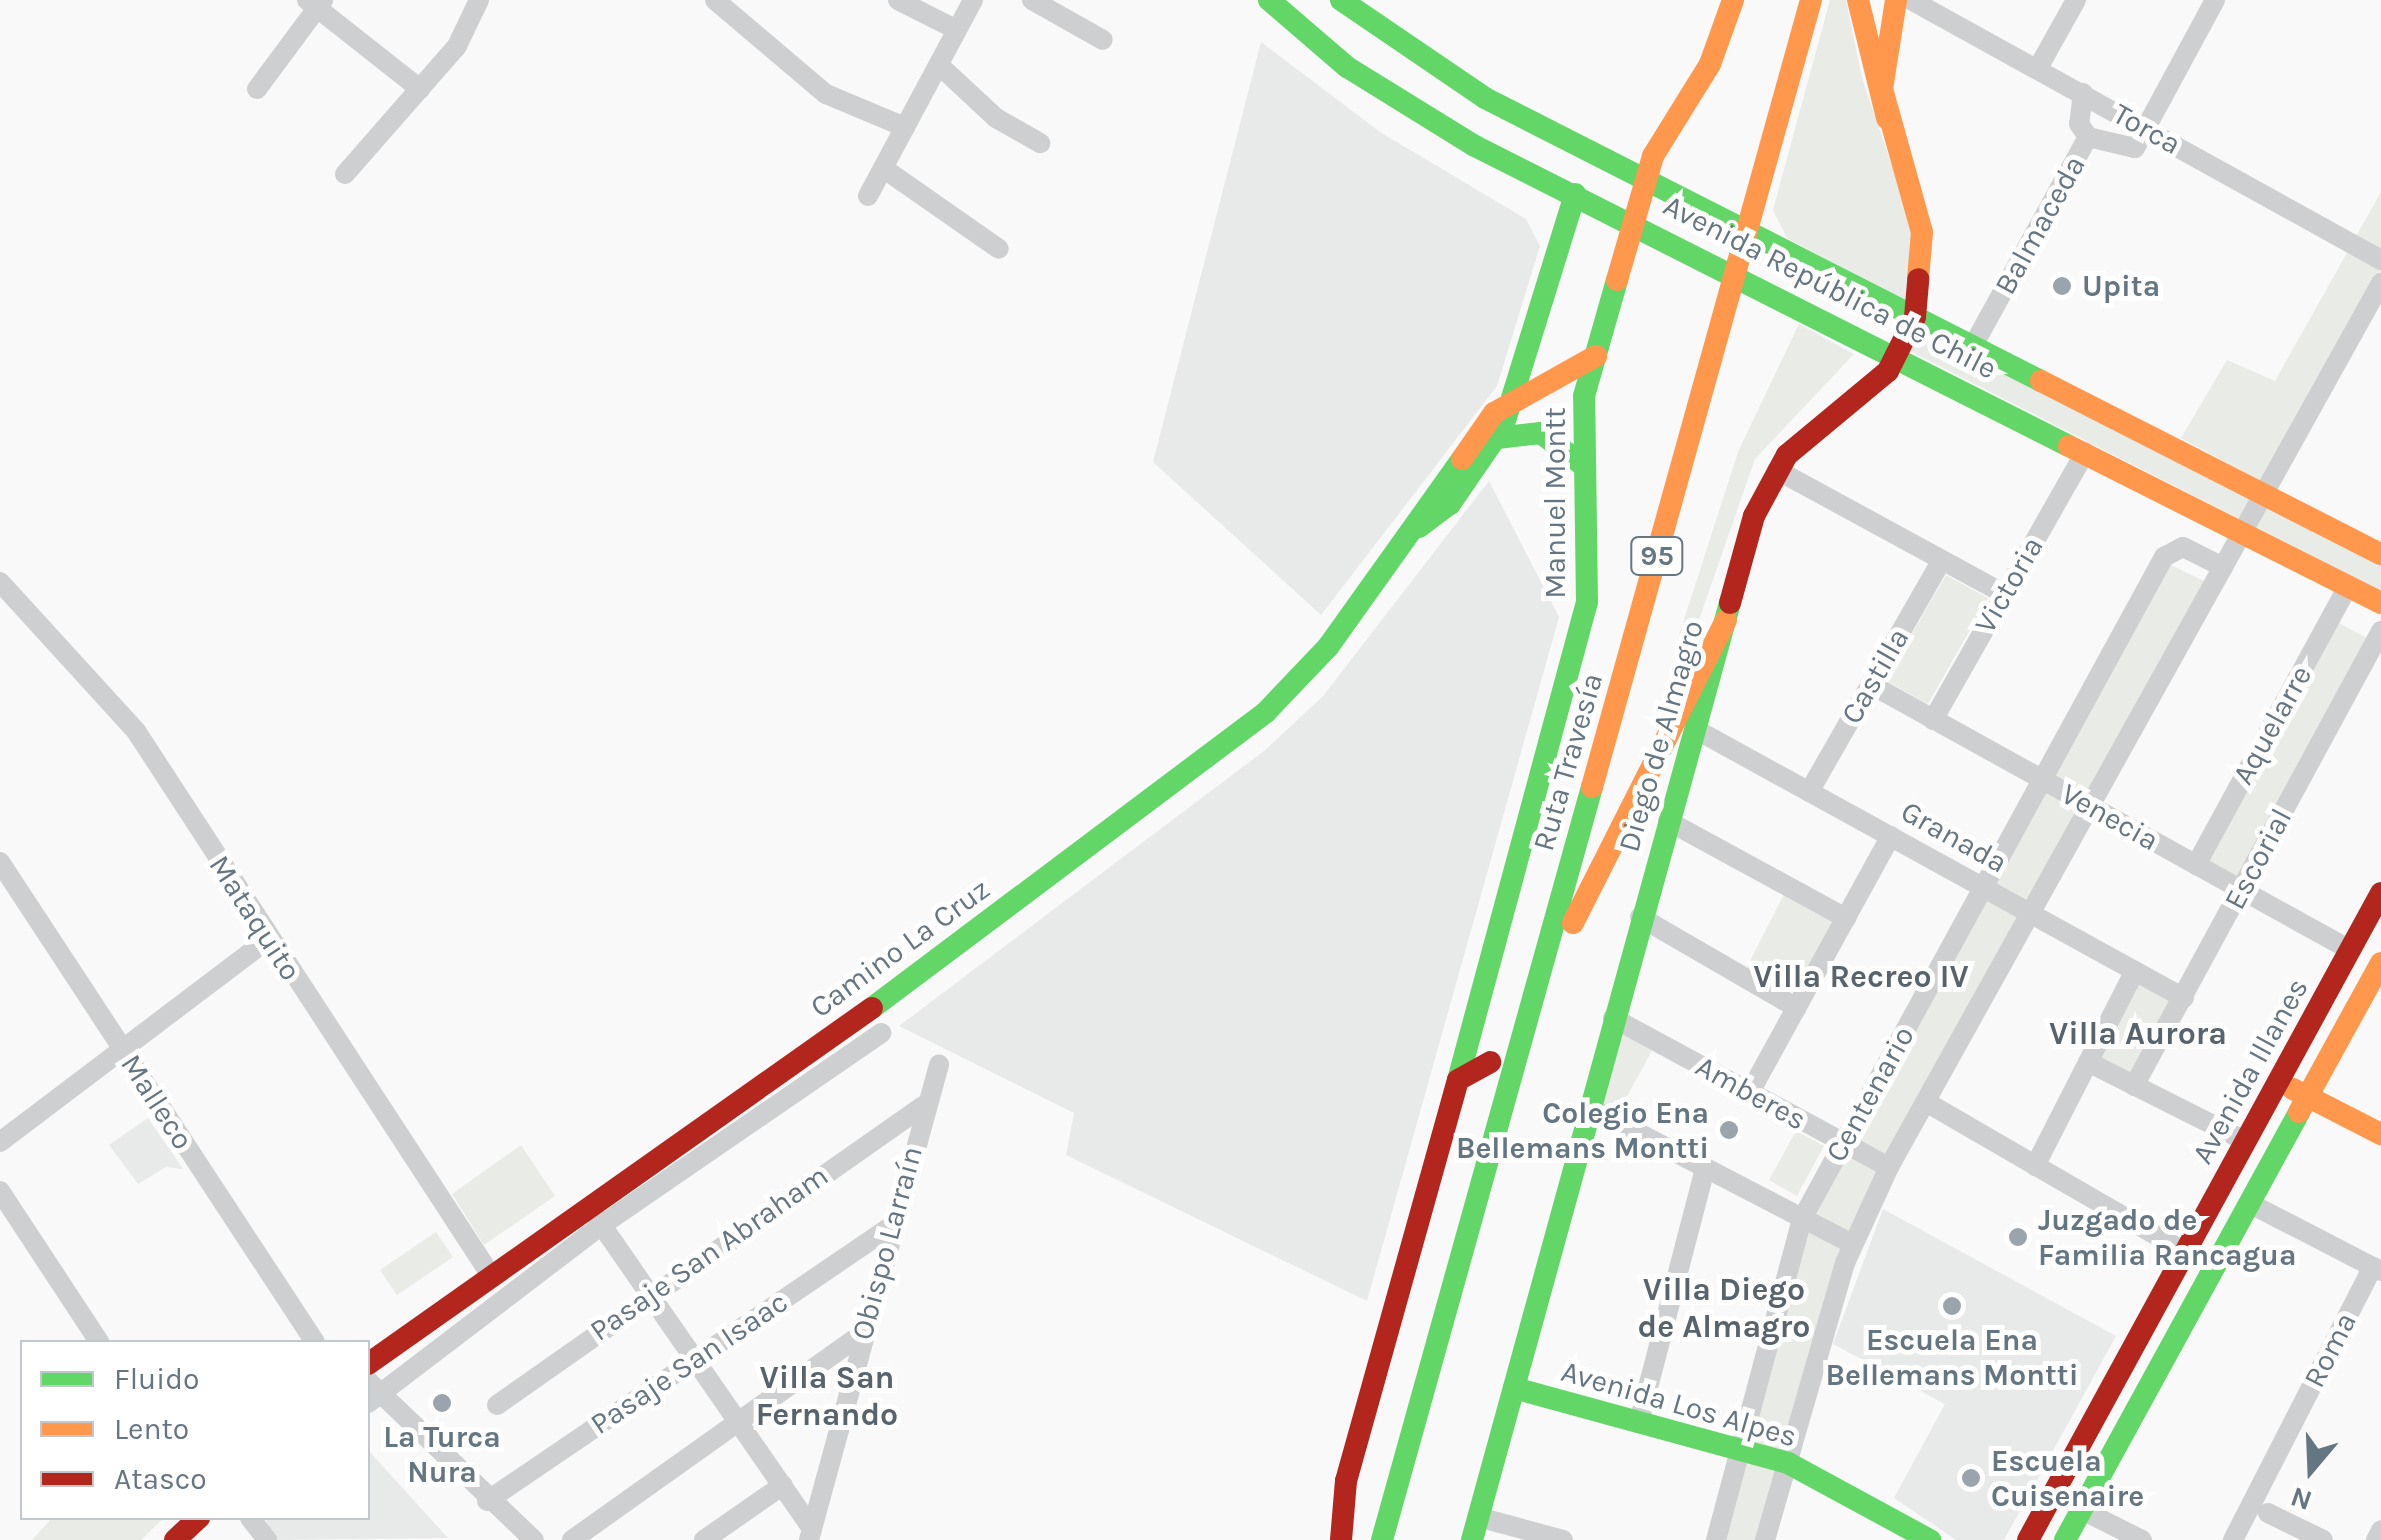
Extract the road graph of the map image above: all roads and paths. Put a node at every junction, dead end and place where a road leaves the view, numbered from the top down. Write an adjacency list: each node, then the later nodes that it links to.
1 (479, 0): 22 (street)
2 (715, 0): 25 (street)
3 (898, 0): 17 (street)
4 (973, 0): 17 (street)
5 (1032, 0): 18 (street)
6 (1269, 0): 32 (main road, Avenida República de Chile)
7 (1341, 0): 31 (main road, Avenida República de Chile)
8 (1732, 0): 31 (main road, Manuel Montt)
9 (1786, 0): 84 (main road, Ruta Travesía / 95)
10 (1811, 0): 95 (main road, Ruta Travesía / 95)
11 (1858, 0): 24 (main road)
12 (1896, 0): 24 (main road, Diego de Almagro)
13 (1911, 0): 20 (street, Torca)
14 (2076, 0): 20 (street)
15 (2215, 0): 26 (street)
16 (316, 3): 21 (street); 22 (street)
17 (957, 30): 19 (street)
18 (1104, 40)
19 (939, 65): 25 (street); 28 (street)
20 (2038, 68): 23 (street, Torca)
21 (257, 89)
22 (420, 89): 30 (street)
23 (2083, 93): 26 (street, Torca); 27 (street)
24 (1887, 118): 38 (main road, Diego de Almagro)
25 (905, 127): 29 (street)
26 (2146, 128): 27 (street, Balmaceda); 36 (street, Torca)
27 (2088, 137): 39 (street, Balmaceda)
28 (1040, 143)
29 (883, 168): 33 (street); 35 (street)
30 (345, 174)
31 (1643, 183): 34 (main road, Manuel Montt); 38 (main road, Avenida República de Chile)
32 (1575, 194): 34 (main road, Avenida República de Chile); 42 (main road, Camino La Cruz)
33 (868, 196)
34 (1634, 221): 40 (main road, Manuel Montt); 41 (main road, Avenida República de Chile)
35 (999, 249)
36 (2381, 260)
37 (2381, 283): 47 (street, Centenario)
38 (1916, 317): 39 (main road, Avenida República de Chile); 41 (main road, Diego de Almagro)
39 (1973, 346): 47 (main road, Avenida República de Chile)
40 (1596, 356): 42 (main road); 45 (main road, Manuel Montt)
41 (1899, 356): 44 (main road, Avenida República de Chile); 46 (main road, Diego de Almagro)
42 (1510, 398): 43 (main road, Camino La Cruz); 48 (main road, Camino La Cruz)
43 (1497, 438): 45 (main road); 48 (main road, Camino La Cruz)
44 (2086, 452): 49 (main road, Avenida República de Chile); 55 (street, Victoria)
45 (1580, 463): 87 (main road, Manuel Montt)
46 (1776, 470): 51 (street); 57 (main road, Diego de Almagro)
47 (2264, 494): 49 (street, Centenario); 50 (main road, Avenida República de Chile)
48 (1419, 527): 104 (main road, Camino La Cruz)
49 (2242, 532): 52 (street, Centenario); 54 (main road, Avenida República de Chile)
50 (2377, 543)
51 (1942, 560): 55 (street); 59 (street, Castilla)
52 (2223, 568): 62 (street, Centenario); 64 (street, Centenario)
53 (0, 582): 75 (street, Mataquito)
54 (2348, 586): 56 (main road, Avenida República de Chile); 68 (street, Aquelarre)
55 (2003, 594): 60 (street, Victoria)
56 (2381, 603)
57 (1726, 620): 61 (main road, Diego de Almagro); 95 (main road)
58 (2381, 631): 70 (street, Escorial)
59 (1870, 684): 60 (street, Venecia); 63 (street, Castilla)
60 (1933, 720): 62 (street, Venecia)
61 (1695, 729): 63 (street, Granada); 65 (main road, Diego de Almagro)
62 (2044, 780): 64 (street, Venecia); 69 (street, Centenario)
63 (1809, 792): 66 (street, Granada)
64 (2092, 807): 68 (street, Venecia); 72 (street, Centenario)
65 (1668, 821): 73 (main road, Diego de Almagro); 74 (street)
66 (1890, 836): 69 (street, Granada); 74 (street)
67 (0, 862): 83 (street, Malleco)
68 (2196, 864): 70 (street, Venecia)
69 (1986, 888): 72 (street, Granada); 99 (street, Centenario)
70 (2242, 890): 76 (street, Venecia); 79 (street, Escorial)
71 (2381, 893): 76 (main road, Avenida Illanes)
72 (2032, 915): 77 (street, Granada); 92 (street, Centenario)
73 (1640, 918): 80 (street); 81 (main road, Diego de Almagro)
74 (1846, 918): 80 (street)
75 (268, 939): 83 (street); 112 (street, Mataquito)
76 (2350, 950): 88 (main road, Avenida Illanes)
77 (2135, 971): 79 (street, Granada); 85 (street)
78 (2377, 978): 91 (main road, Avenida Illanes)
79 (2184, 998): 89 (street, Escorial)
80 (1796, 1008): 90 (street)
81 (1613, 1018): 90 (street, Amberes); 94 (main road, Diego de Almagro)
82 (881, 1033): 107 (street)
83 (122, 1049): 98 (street); 116 (street, Malleco)
84 (1490, 1062): 87 (main road); 141 (main road, Ruta Travesía / 95)
85 (2088, 1062): 89 (street); 100 (street)
86 (938, 1064): 93 (street, Obispo Larraín)
87 (1458, 1080): 140 (main road, Manuel Montt)
88 (2278, 1081): 91 (main road); 97 (main road, Avenida Illanes)
89 (2134, 1086): 97 (street)
90 (1750, 1092): 99 (street, Amberes)
91 (2308, 1096): 96 (main road); 105 (main road, Avenida Illanes)
92 (1926, 1102): 100 (street); 101 (street, Centenario)
93 (924, 1106): 108 (street, Obispo Larraín); 113 (street, Pasaje San Abraham)
94 (1588, 1106): 102 (street); 119 (main road, Diego de Almagro)
95 (1502, 1111): 142 (main road, Ruta Travesía / 95)
96 (2381, 1134)
97 (2245, 1141): 110 (main road, Avenida Illanes)
98 (0, 1142)
99 (1842, 1143): 101 (street, Amberes); 106 (street, Centenario)
100 (2035, 1166): 110 (street)
101 (1889, 1167): 109 (street, Centenario)
102 (1705, 1169): 106 (street); 123 (street)
103 (0, 1192): 115 (street)
104 (587, 1202): 107 (street); 112 (main road, Camino La Cruz)
105 (2249, 1203): 111 (street); 128 (main road, Avenida Illanes)
106 (1802, 1219): 109 (street); 124 (street, Centenario)
107 (602, 1225): 113 (street); 120 (street)
108 (892, 1226): 114 (street, Obispo Larraín); 117 (street, Pasaje San Isaac)
109 (1852, 1244): 125 (street, Centenario)
110 (2185, 1252): 148 (main road, Avenida Illanes)
111 (2377, 1269): 151 (street, Roma)
112 (488, 1271): 118 (main road, Camino La Cruz)
113 (648, 1292): 117 (street); 121 (street, Pasaje San Abraham)
114 (862, 1334): 122 (street); 134 (street, Obispo Larraín)
115 (98, 1340)
116 (314, 1340)
117 (695, 1358): 122 (street); 127 (street, Pasaje San Isaac)
118 (370, 1362)
119 (1514, 1388): 123 (main road, Avenida Los Alpes); 130 (main road, Diego de Almagro)
120 (371, 1392): 127 (street)
121 (497, 1405)
122 (738, 1419): 126 (street); 138 (street)
123 (1639, 1422): 124 (main road, Avenida Los Alpes)
124 (1741, 1449): 125 (main road, Avenida Los Alpes); 145 (street, Centenario)
125 (1788, 1463): 146 (street, Centenario); 147 (main road, Avenida Los Alpes)
126 (784, 1484): 134 (street); 139 (street)
127 (488, 1501): 137 (street)
128 (2082, 1510): 149 (main road, Avenida Illanes); 150 (street)
129 (2268, 1513): 152 (street)
130 (1478, 1517): 143 (main road, Diego de Almagro); 144 (street)
131 (197, 1520): 135 (main road)
132 (252, 1520): 136 (street)
133 (2381, 1530): 153 (street)
134 (810, 1534)
135 (175, 1540)
136 (268, 1540)
137 (534, 1540)
138 (572, 1540)
139 (704, 1540)
140 (1341, 1540)
141 (1358, 1540)
142 (1382, 1540)
143 (1472, 1540)
144 (1563, 1540)
145 (1716, 1540)
146 (1765, 1540)
147 (1930, 1540)
148 (2028, 1540)
149 (2065, 1540)
150 (2142, 1540)
151 (2232, 1540)
152 (2323, 1540)
153 (2376, 1540)

